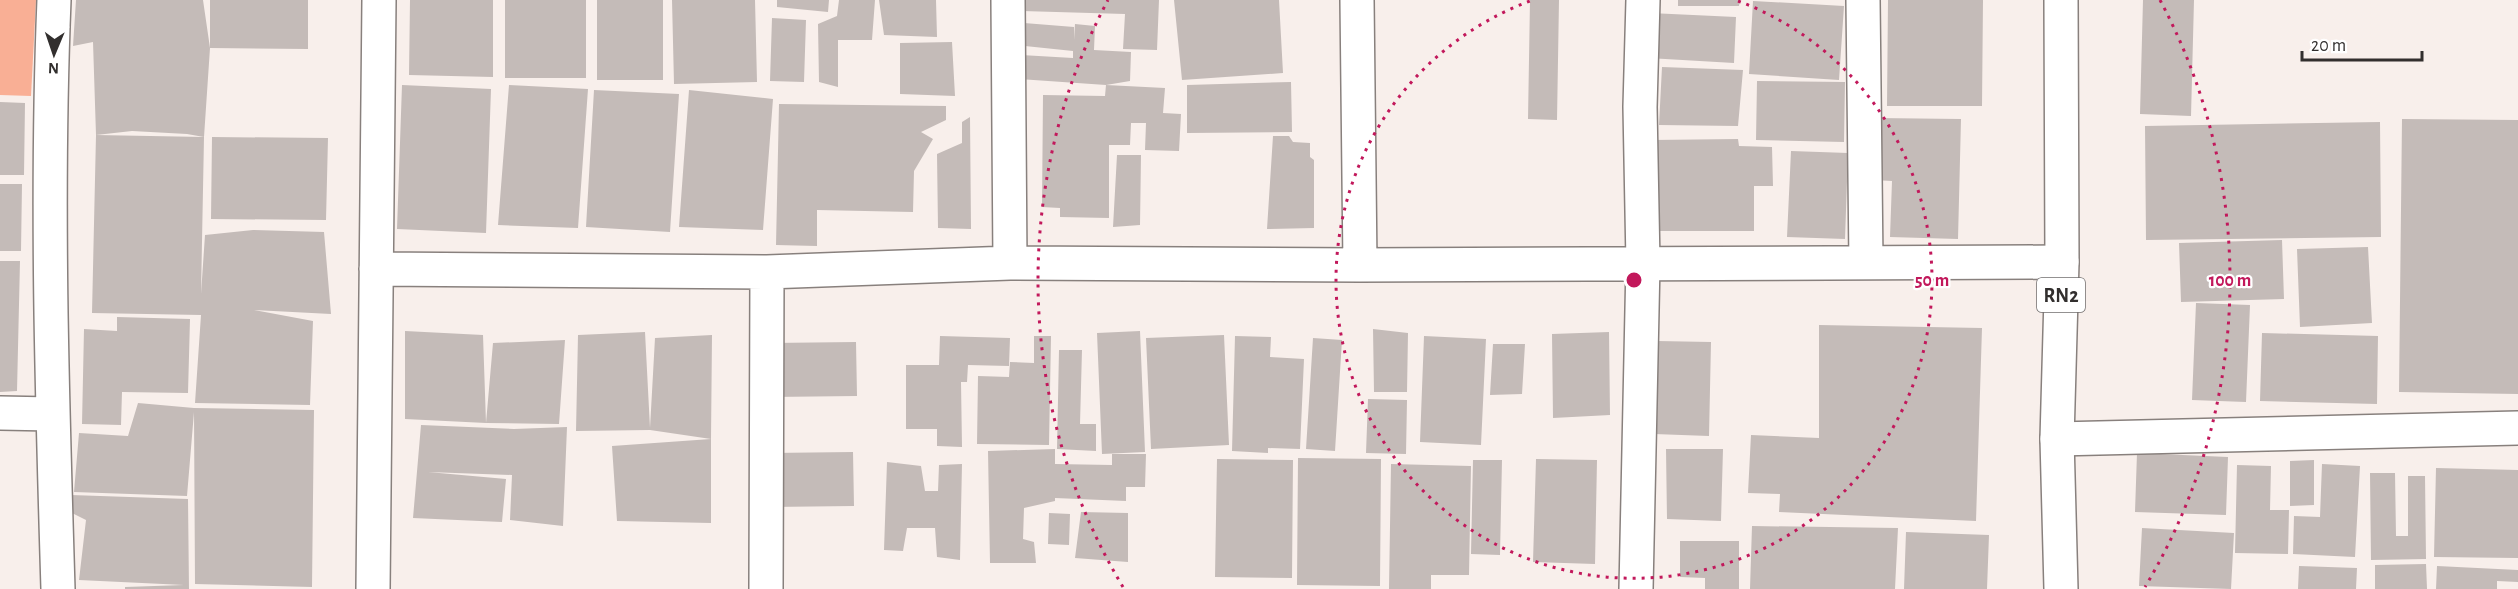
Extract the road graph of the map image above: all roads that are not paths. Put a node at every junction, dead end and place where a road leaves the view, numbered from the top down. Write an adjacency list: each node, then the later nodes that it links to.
1 (54, 0): 16 (main road)
2 (379, 0): 13 (main road)
3 (1008, 0): 10 (main road)
4 (1357, 0): 12 (main road)
5 (1643, 0): 11 (main road)
6 (1863, 0): 8 (main road)
7 (2061, 0): 9 (main road, RN2)
8 (1866, 262): 9 (main road); 11 (main road)
9 (2062, 262): 18 (main road, RN2)
10 (1010, 263): 12 (main road); 14 (main road)
11 (1644, 263): 12 (main road); 22 (main road)
12 (1360, 265)
13 (376, 269): 14 (main road); 20 (main road)
14 (767, 272): 21 (main road)
15 (0, 413): 16 (main road)
16 (52, 414): 19 (main road)
17 (2518, 428): 18 (main road)
18 (2057, 439): 23 (main road, RN2)
19 (58, 589)
20 (373, 589)
21 (766, 589)
22 (1636, 589)
23 (2061, 589)

